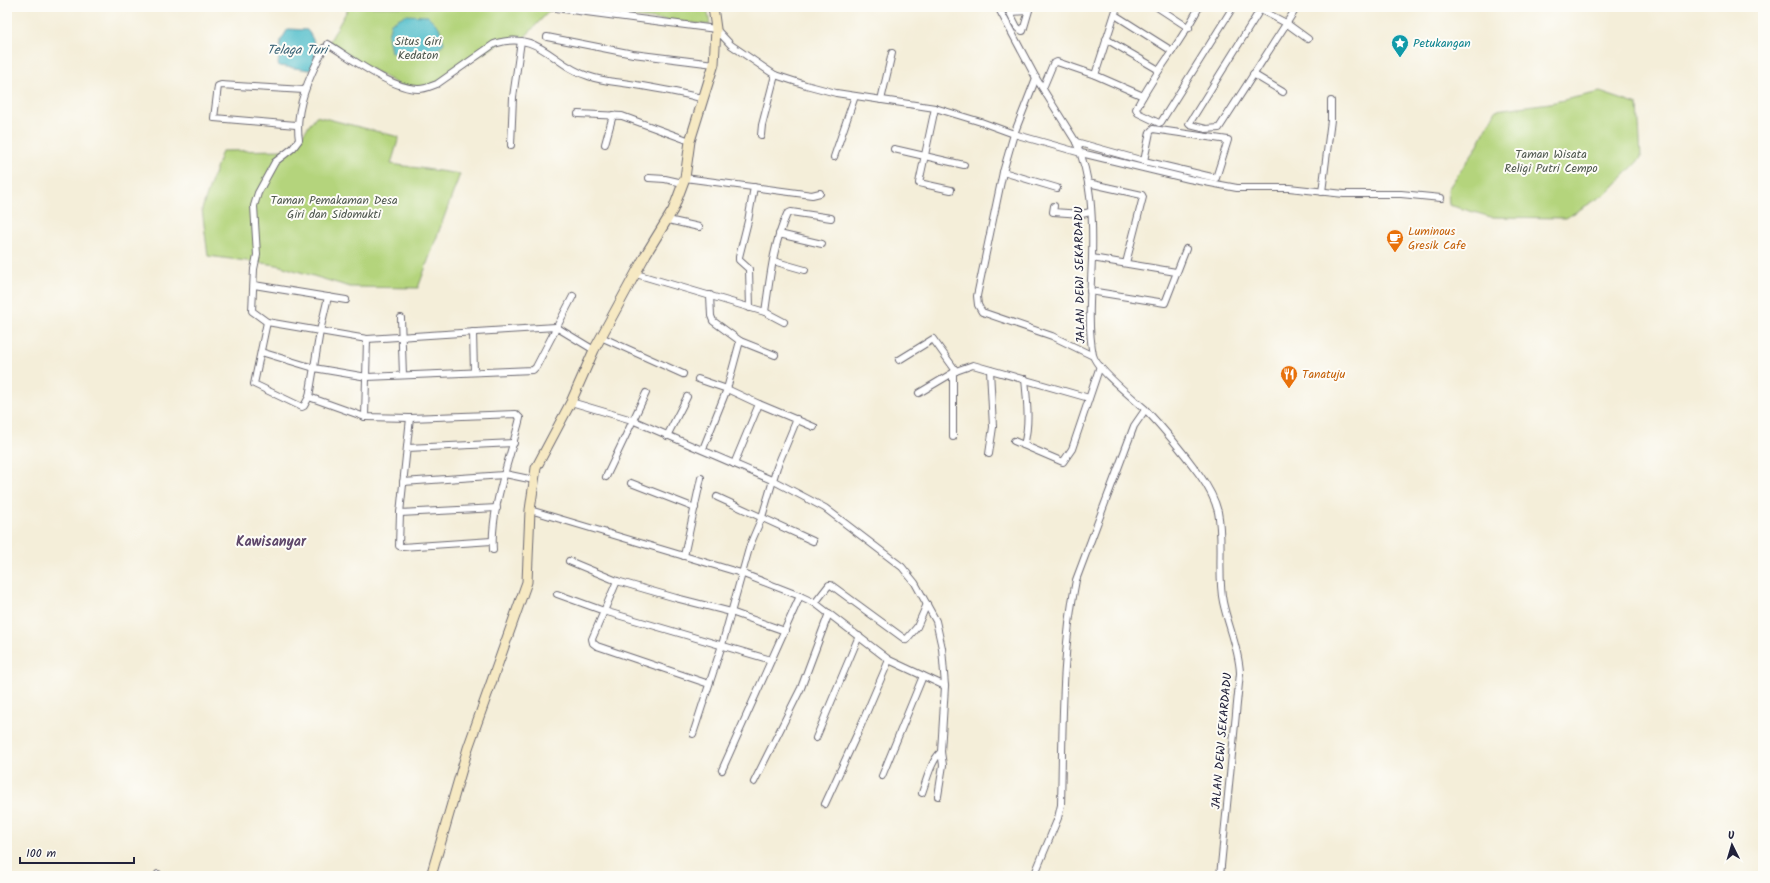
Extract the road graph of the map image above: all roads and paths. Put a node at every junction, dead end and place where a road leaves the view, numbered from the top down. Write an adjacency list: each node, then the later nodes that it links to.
1 (548, 7): 15 (street)
2 (713, 7): 15 (street)
3 (998, 7): 27 (street, JALAN DEWI SEKARDADU)
4 (1117, 7): 12 (street)
5 (1157, 7): 14 (street)
6 (1199, 7): 14 (street)
7 (1233, 7): 32 (street)
8 (1297, 7): 13 (street)
9 (1029, 9): 11 (street); 11 (street)
10 (1258, 9): 13 (street); 24 (street)
11 (1008, 10)
12 (1115, 15): 17 (street); 20 (street)
13 (1286, 23): 18 (street); 24 (street)
14 (1189, 28): 20 (street)
15 (716, 29): 22 (street); 25 (street)
16 (547, 37): 22 (street)
17 (1106, 39): 23 (street); 26 (street)
18 (1308, 39)
19 (522, 41): 29 (street); 33 (street); 45 (street)
20 (1172, 51): 23 (street)
21 (892, 53): 34 (street)
22 (714, 64): 33 (street)
23 (1159, 70): 32 (street)
24 (1253, 74): 30 (street)
25 (775, 75): 31 (street); 41 (street)
26 (1095, 75): 28 (street); 32 (street)
27 (1036, 78): 28 (street, JALAN DEWI SEKARDADU); 40 (street)
28 (1043, 88): 43 (street, JALAN DEWI SEKARDADU)
29 (304, 90): 39 (street); 39 (street)
30 (1283, 92)
31 (855, 96): 34 (street); 49 (street)
32 (1143, 96)
33 (704, 99): 42 (street)
34 (881, 100): 36 (street)
35 (1331, 101): 59 (street)
36 (935, 108): 40 (street); 48 (street)
37 (578, 114): 38 (street)
38 (613, 115): 42 (street); 44 (street)
39 (296, 125): 76 (street)
40 (1014, 134): 47 (street); 52 (street)
41 (761, 135)
42 (690, 141): 54 (street)
43 (1076, 142): 47 (street, JALAN DEWI SEKARDADU); 50 (street)
44 (605, 144)
45 (511, 145)
46 (894, 149): 48 (street)
47 (1081, 154): 55 (street, JALAN DEWI SEKARDADU); 59 (street)
48 (925, 156): 51 (street); 58 (street)
49 (834, 157)
50 (1144, 161): 50 (street)
51 (964, 166)
52 (1003, 172): 57 (street); 97 (street)
53 (649, 178): 54 (street)
54 (684, 180): 56 (street); 65 (street)
55 (1088, 183): 63 (street, JALAN DEWI SEKARDADU); 72 (street)
56 (754, 187): 60 (street); 82 (street)
57 (1057, 188)
58 (951, 190)
59 (1322, 192): 61 (street)
60 (820, 193)
61 (1441, 198)
62 (1054, 206): 63 (street)
63 (1090, 212): 70 (street, JALAN DEWI SEKARDADU)
64 (830, 218): 67 (street)
65 (668, 220): 66 (street); 75 (street)
66 (699, 228)
67 (779, 234): 68 (street); 71 (street)
68 (822, 244)
69 (1186, 249): 74 (street)
70 (1092, 258): 72 (street); 77 (street, JALAN DEWI SEKARDADU)
71 (773, 261): 73 (street); 83 (street)
72 (1126, 263): 74 (street)
73 (805, 270)
74 (1176, 272): 77 (street)
75 (636, 274): 78 (street); 91 (street)
76 (254, 285): 80 (street); 85 (street)
77 (1090, 291): 97 (street, JALAN DEWI SEKARDADU)
78 (710, 295): 82 (street); 93 (street)
79 (573, 296): 87 (street)
80 (328, 297): 81 (street); 88 (street)
81 (346, 300)
82 (750, 308): 83 (street)
83 (765, 312): 86 (street)
84 (401, 318): 90 (street)
85 (267, 322): 88 (street); 95 (street)
86 (784, 322)
87 (556, 327): 89 (street); 94 (street); 102 (street)
88 (320, 331): 92 (street); 100 (street)
89 (473, 332): 90 (street); 102 (street)
90 (402, 336): 92 (street); 105 (street)
91 (601, 336): 94 (street); 104 (street)
92 (367, 339): 106 (street)
93 (740, 341): 96 (street); 109 (street)
94 (594, 350): 115 (street)
95 (261, 352): 100 (street); 112 (street)
96 (775, 355)
97 (1093, 356): 99 (street, JALAN DEWI SEKARDADU)
98 (899, 360): 103 (street)
99 (1100, 366): 114 (street); 117 (street, JALAN DEWI SEKARDADU)
100 (314, 368): 106 (street); 112 (street)
101 (990, 370): 103 (street); 108 (street); 130 (street)
102 (474, 372): 105 (street)
103 (954, 372): 111 (street); 124 (street)
104 (683, 374)
105 (403, 375): 106 (street)
106 (367, 377): 118 (street)
107 (698, 379): 109 (street)
108 (1025, 379): 114 (street); 127 (street)
109 (727, 389): 116 (street); 129 (street)
110 (646, 393): 121 (street)
111 (918, 393)
112 (309, 397): 118 (street)
113 (687, 397): 123 (street)
114 (1089, 398): 127 (street)
115 (571, 402): 121 (street); 135 (street)
116 (759, 404): 120 (street); 131 (street)
117 (1145, 410): 177 (street); 178 (street, JALAN DEWI SEKARDADU)
118 (365, 417): 119 (street)
119 (410, 418): 126 (street); 128 (street)
120 (797, 419): 122 (street); 136 (street)
121 (632, 420): 123 (street); 133 (street)
122 (814, 427)
123 (667, 436): 129 (street)
124 (953, 437)
125 (1014, 441): 127 (street)
126 (514, 443): 128 (street); 132 (street)
127 (1024, 445)
128 (407, 448): 137 (street)
129 (703, 450): 131 (street)
130 (988, 454)
131 (734, 464): 136 (street)
132 (505, 474): 135 (street); 137 (street); 140 (street)
133 (606, 477)
134 (701, 478): 141 (street)
135 (534, 480): 142 (street)
136 (774, 481): 144 (street); 155 (street)
137 (403, 482): 143 (street)
138 (630, 483): 141 (street)
139 (717, 497): 144 (street)
140 (497, 508): 143 (street); 145 (street)
141 (694, 508): 148 (street)
142 (530, 510): 148 (street); 176 (street)
143 (400, 513): 145 (street)
144 (762, 517): 146 (street); 150 (street)
145 (492, 541): 147 (street)
146 (813, 541)
147 (493, 550)
148 (684, 556): 150 (street)
149 (568, 561): 151 (street)
150 (741, 573): 153 (street); 157 (street)
151 (617, 580): 156 (street); 157 (street)
152 (558, 594): 156 (street)
153 (800, 596): 154 (street); 159 (street)
154 (815, 603): 155 (street); 158 (street)
155 (927, 604): 166 (street)
156 (604, 611): 161 (street); 165 (street)
157 (731, 612): 159 (street); 161 (street)
158 (829, 613): 160 (street); 172 (street)
159 (785, 631): 162 (street)
160 (859, 636): 163 (street); 168 (street)
161 (722, 645): 162 (street); 165 (street)
162 (771, 660): 170 (street)
163 (889, 660): 164 (street); 175 (street)
164 (923, 676): 166 (street); 171 (street)
165 (709, 684): 167 (street)
166 (945, 686): 169 (street)
167 (693, 734)
168 (816, 738)
169 (941, 752): 173 (street); 174 (street)
170 (722, 770)
171 (882, 776)
172 (754, 782)
173 (922, 793)
174 (938, 796)
175 (825, 804)
176 (431, 876)
177 (1034, 876)
178 (1220, 876)

